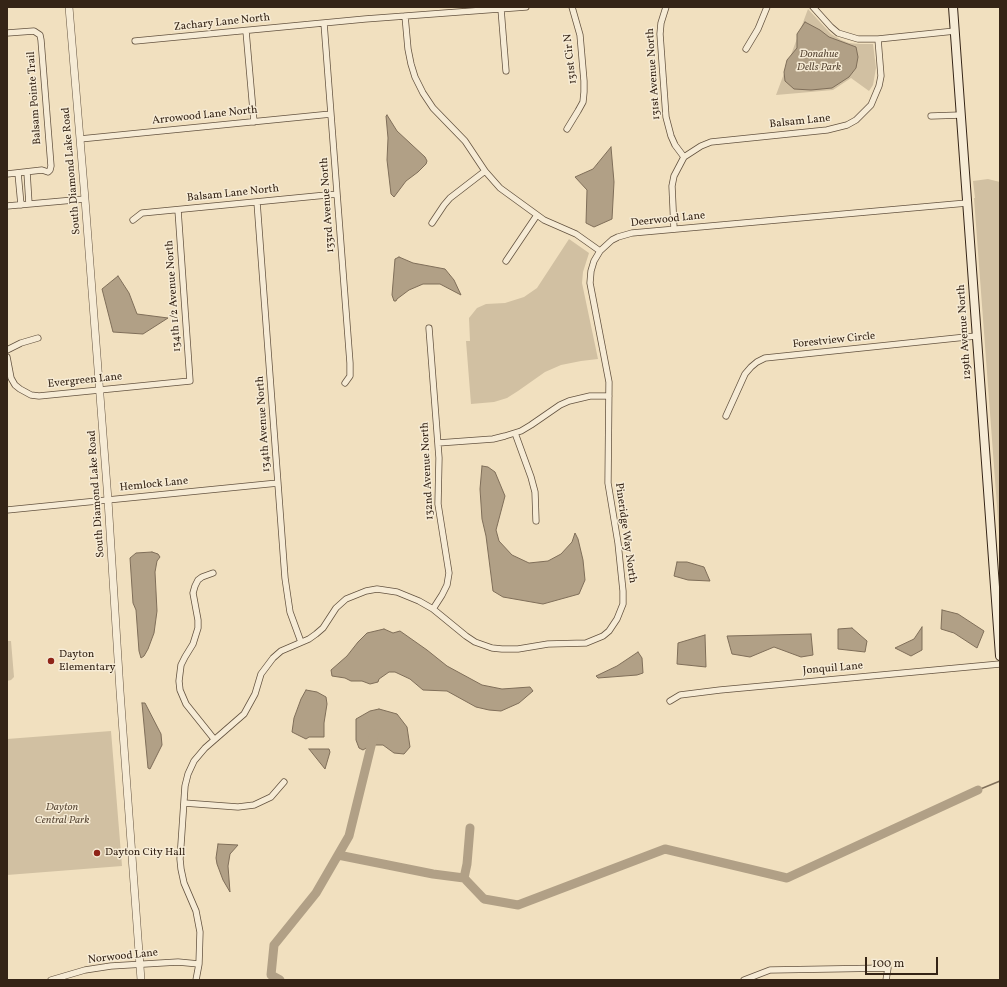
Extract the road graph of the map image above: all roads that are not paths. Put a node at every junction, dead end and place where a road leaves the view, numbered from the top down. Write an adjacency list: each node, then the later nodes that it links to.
1 (69, 7): 23 (street, South Diamond Lake Road)
2 (526, 7): 8 (street, Zachary Lane North)
3 (572, 7): 22 (street, 131st Cir N)
4 (666, 7): 24 (street, 131st Avenue North)
5 (767, 7): 16 (street)
6 (813, 7): 14 (street)
7 (953, 7): 12 (main road, 129th Avenue North)
8 (501, 9): 9 (street, Zachary Lane North); 17 (street)
9 (405, 16): 10 (street, Zachary Lane North); 25 (street)
10 (324, 23): 11 (street, Zachary Lane North); 18 (street, 133rd Avenue North)
11 (246, 31): 15 (street, Zachary Lane North); 21 (street)
12 (955, 31): 14 (street); 19 (main road, 129th Avenue North)
13 (7, 33): 26 (street, Balsam Pointe Trail)
14 (878, 39): 24 (street, Balsam Lane)
15 (135, 42)
16 (746, 49)
17 (506, 71)
18 (332, 114): 21 (street, Arrowood Lane North); 29 (street, 133rd Avenue North)
19 (961, 115): 20 (street); 32 (main road, 129th Avenue North)
20 (931, 116)
21 (254, 122): 23 (street, Arrowood Lane North)
22 (567, 129)
23 (80, 139): 30 (street, South Diamond Lake Road)
24 (684, 157): 40 (street)
25 (485, 171): 37 (street); 39 (street)
26 (27, 172): 27 (street, Balsam Pointe Trail); 33 (street)
27 (18, 173): 28 (street, Balsam Pointe Trail); 34 (street)
28 (7, 174)
29 (337, 194): 31 (street, Balsam Lane North); 49 (street, 133rd Avenue North)
30 (86, 198): 33 (street); 50 (street, South Diamond Lake Road)
31 (257, 202): 36 (street, Balsam Lane North); 55 (street, 134th Avenue North)
32 (967, 203): 40 (street, Deerwood Lane); 44 (main road, 129th Avenue North)
33 (30, 204): 34 (street)
34 (21, 205): 35 (street)
35 (7, 206)
36 (178, 210): 38 (street, Balsam Lane North); 48 (street, 134th 1/2 Avenue North)
37 (537, 216): 41 (street); 42 (street)
38 (133, 220)
39 (432, 223)
40 (674, 229): 41 (street, Deerwood Lane)
41 (600, 251): 51 (street, Pineridge Way North)
42 (506, 261)
43 (430, 328): 54 (street, 132nd Avenue North)
44 (976, 336): 52 (street, Forestview Circle); 62 (main road, 129th Avenue North)
45 (38, 338): 46 (street)
46 (7, 350)
47 (7, 357): 50 (street, Evergreen Lane)
48 (190, 381): 50 (street, Evergreen Lane)
49 (345, 383)
50 (100, 390): 56 (street, South Diamond Lake Road)
51 (609, 396): 53 (street); 60 (street, Pineridge Way North)
52 (726, 416)
53 (515, 433): 54 (street); 58 (street)
54 (438, 443): 60 (street, 132nd Avenue North)
55 (278, 483): 56 (street, Hemlock Lane); 61 (street, 134th Avenue North)
56 (108, 500): 57 (street, Hemlock Lane); 68 (street, South Diamond Lake Road)
57 (7, 510)
58 (536, 521)
59 (213, 573): 65 (street)
60 (433, 609): 61 (street, Pineridge Way North)
61 (301, 642): 65 (street, Pineridge Way North)
62 (1000, 656)
63 (1000, 664): 64 (street, Jonquil Lane)
64 (670, 701)
65 (214, 739): 67 (street, Pineridge Way North)
66 (284, 782): 67 (street)
67 (184, 803): 69 (street, Pineridge Way North)
68 (140, 964): 69 (street, Norwood Lane); 70 (street, Norwood Lane); 71 (street, South Diamond Lake Road)
69 (199, 964): 72 (street, Pineridge Way North)
70 (51, 980)
71 (141, 980)
72 (196, 980)
73 (744, 980): 74 (street)
74 (886, 980)

